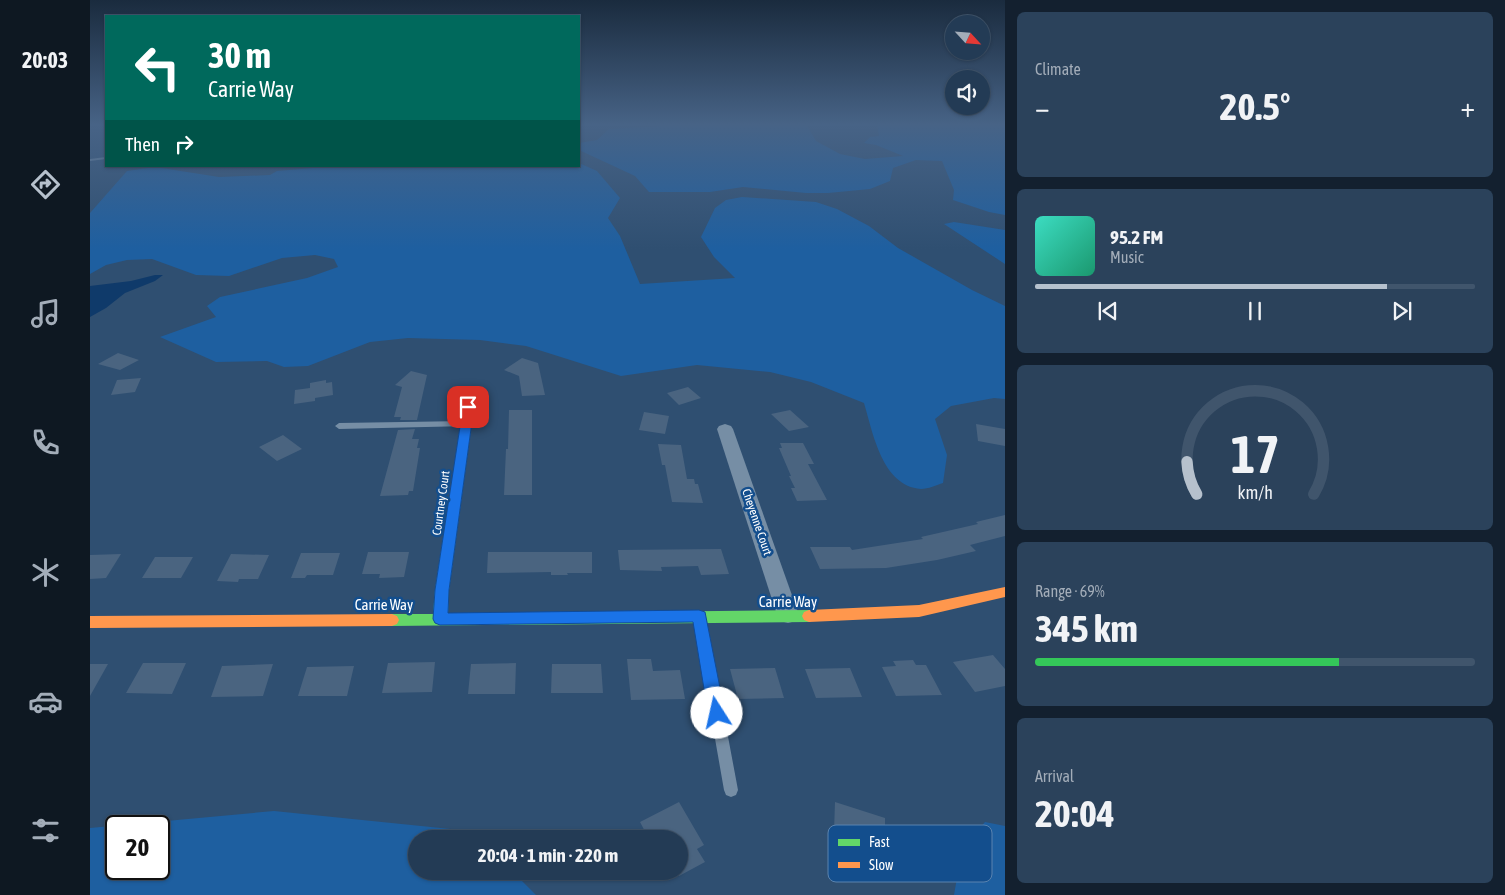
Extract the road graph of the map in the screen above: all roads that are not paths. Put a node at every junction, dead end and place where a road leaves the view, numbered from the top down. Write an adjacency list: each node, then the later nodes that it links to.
1 (471, 391): 2 (street, Courtney Court)
2 (466, 424): 3 (lane); 8 (street, Courtney Court)
3 (339, 426)
4 (725, 429): 6 (street, Cheyenne Court)
5 (1005, 592): 6 (street, Carrie Way)
6 (788, 615): 7 (street, Carrie Way)
7 (699, 616): 8 (street, Carrie Way); 10 (lane)
8 (440, 619): 9 (street, Carrie Way)
9 (90, 622)
10 (731, 790)

